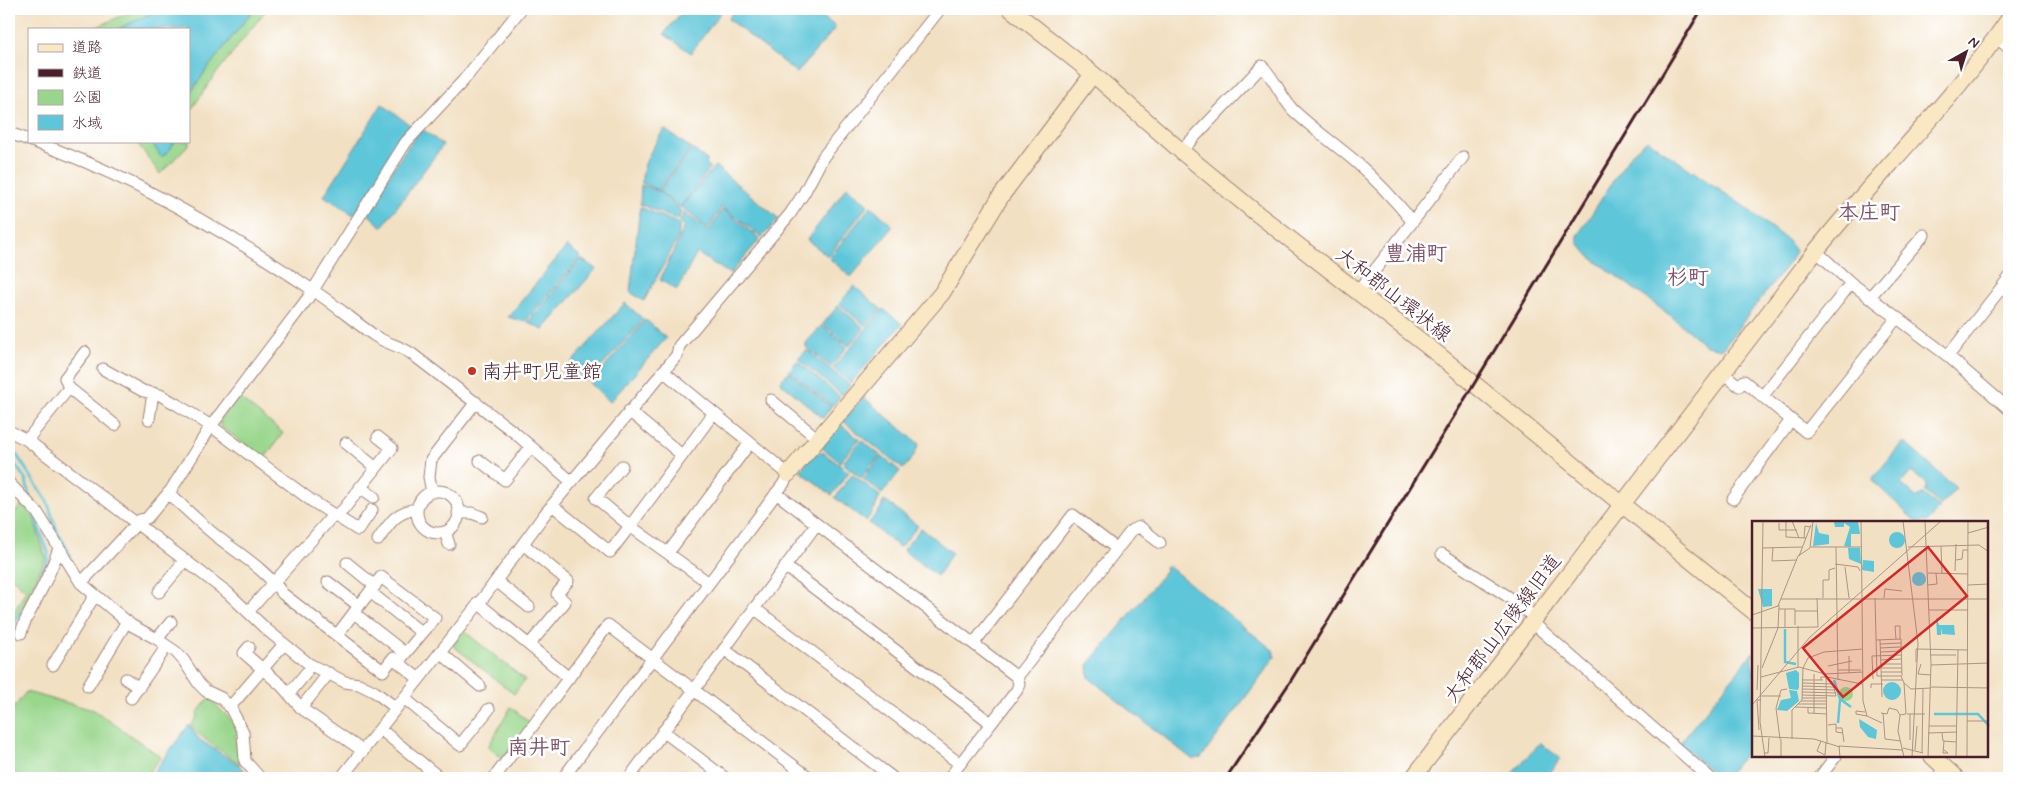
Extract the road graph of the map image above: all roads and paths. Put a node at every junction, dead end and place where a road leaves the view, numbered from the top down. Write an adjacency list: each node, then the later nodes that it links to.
1 (521, 9): 17 (street)
2 (940, 9): 24 (street)
3 (1011, 9): 6 (street, 大和郡山環状線)
4 (2009, 19): 5 (street, 大和郡山広陵線旧道)
5 (2003, 43): 14 (street, 大和郡山広陵線旧道)
6 (1093, 74): 10 (street, 大和郡山環状線); 41 (street)
7 (9, 133): 8 (street)
8 (28, 140)
9 (34, 142): 17 (street)
10 (1181, 151): 12 (street); 18 (street, 大和郡山環状線)
11 (1463, 157): 12 (street)
12 (1412, 221): 18 (street)
13 (1924, 235): 19 (street)
14 (1816, 251): 16 (street); 25 (street, 大和郡山広陵線旧道)
15 (2009, 278): 22 (street)
16 (1851, 283): 19 (street); 28 (street)
17 (312, 290): 30 (street); 37 (street)
18 (1357, 293): 58 (street, 大和郡山環状線)
19 (1869, 298): 20 (street)
20 (1896, 319): 22 (street); 35 (street)
21 (85, 352): 26 (street)
22 (1948, 356): 31 (street)
23 (102, 368): 27 (street)
24 (663, 371): 32 (street); 33 (street)
25 (1723, 373): 28 (street); 58 (street, 大和郡山広陵線旧道)
26 (69, 388): 36 (street); 40 (street)
27 (153, 393): 34 (street); 37 (street)
28 (1762, 397): 35 (street)
29 (771, 400): 41 (street)
30 (476, 402): 44 (street); 53 (street)
31 (2009, 408)
32 (629, 411): 45 (street); 51 (street)
33 (713, 414): 43 (street); 45 (street)
34 (149, 419)
35 (1791, 420): 57 (street)
36 (115, 425)
37 (212, 426): 54 (street); 63 (street)
38 (9, 432): 40 (street)
39 (378, 437): 48 (street)
40 (27, 440): 65 (street)
41 (818, 440): 49 (street)
42 (346, 444): 48 (street)
43 (750, 444): 49 (street); 75 (street)
44 (531, 447): 46 (street); 51 (street)
45 (682, 455): 67 (street)
46 (480, 460)
47 (622, 466): 67 (street)
48 (376, 468): 52 (street)
49 (788, 474): 55 (street)
50 (9, 482): 73 (street)
51 (572, 482): 59 (street)
52 (360, 487): 56 (street); 63 (street)
53 (432, 492): 60 (street); 62 (street)
54 (168, 493): 65 (street); 81 (street)
55 (776, 493): 66 (street); 83 (street)
56 (374, 497)
57 (1733, 499)
58 (1623, 504): 92 (street, 大和郡山環状線); 95 (street, 大和郡山広陵線旧道)
59 (552, 505): 67 (street); 72 (street)
60 (417, 509): 68 (street); 69 (street)
61 (372, 510): 63 (street)
62 (458, 513): 64 (street); 68 (street)
63 (336, 515): 81 (street)
64 (482, 517)
65 (136, 524): 77 (street); 84 (street)
66 (816, 525): 79 (street); 101 (street)
67 (630, 526): 75 (street)
68 (446, 532): 71 (street)
69 (378, 540)
70 (1160, 543): 74 (street)
71 (449, 544)
72 (523, 544): 80 (street); 103 (street)
73 (58, 548): 84 (street); 97 (street)
74 (1117, 549): 101 (street); 114 (street)
75 (668, 553): 83 (street)
76 (1442, 554): 95 (street)
77 (185, 560): 86 (street); 93 (street)
78 (347, 563): 85 (street)
79 (785, 566): 90 (street); 128 (street)
80 (496, 581): 88 (street); 89 (street)
81 (274, 582): 93 (street); 99 (street)
82 (328, 582): 91 (street)
83 (708, 583): 109 (street)
84 (81, 584): 87 (street)
85 (372, 589): 91 (street); 98 (street); 98 (street)
86 (159, 592)
87 (95, 595): 94 (street); 110 (street)
88 (478, 603): 103 (street); 107 (street)
89 (529, 607)
90 (754, 608): 106 (street); 134 (street)
91 (357, 610): 99 (street); 108 (street)
92 (1752, 610)
93 (248, 612): 102 (street)
94 (127, 621): 100 (street); 118 (street)
95 (1534, 621): 147 (street, 大和郡山広陵線旧道); 148 (street)
96 (171, 622): 100 (street)
97 (21, 633)
98 (422, 633): 108 (street)
99 (337, 635): 108 (street)
100 (157, 639): 104 (street)
101 (974, 643): 114 (street)
102 (284, 644): 111 (street); 113 (street)
103 (529, 645): 115 (street)
104 (167, 646): 120 (street); 125 (street)
105 (249, 647): 111 (street)
106 (724, 649): 121 (street); 145 (street)
107 (440, 652): 117 (street); 119 (street)
108 (402, 657): 117 (street)
109 (652, 659): 115 (street); 121 (street); 142 (street)
110 (53, 665)
111 (262, 669): 122 (street); 125 (street)
112 (306, 673): 122 (street)
113 (329, 673): 124 (street); 126 (street)
114 (1017, 677): 128 (street)
115 (569, 678): 141 (street)
116 (126, 679): 120 (street)
117 (419, 679): 124 (street)
118 (88, 686)
119 (480, 686)
120 (139, 688): 123 (street)
121 (693, 691): 130 (street); 144 (street)
122 (289, 694): 126 (street)
123 (132, 698)
124 (400, 703): 127 (street); 129 (street)
125 (230, 706): 138 (street)
126 (301, 708): 131 (street)
127 (489, 709)
128 (991, 723): 134 (street)
129 (380, 729): 131 (street); 140 (street)
130 (664, 731): 137 (street); 143 (street)
131 (363, 751): 135 (street)
132 (1835, 757): 149 (street)
133 (1933, 757): 136 (street)
134 (960, 764): 146 (street)
135 (344, 774): 139 (street)
136 (1946, 775)
137 (634, 776)
138 (260, 778)
139 (356, 778)
140 (440, 778)
141 (494, 778)
142 (563, 778)
143 (725, 778)
144 (810, 778)
145 (893, 778)
146 (949, 778)
147 (1413, 778)
148 (1710, 778)
149 (1819, 778)

